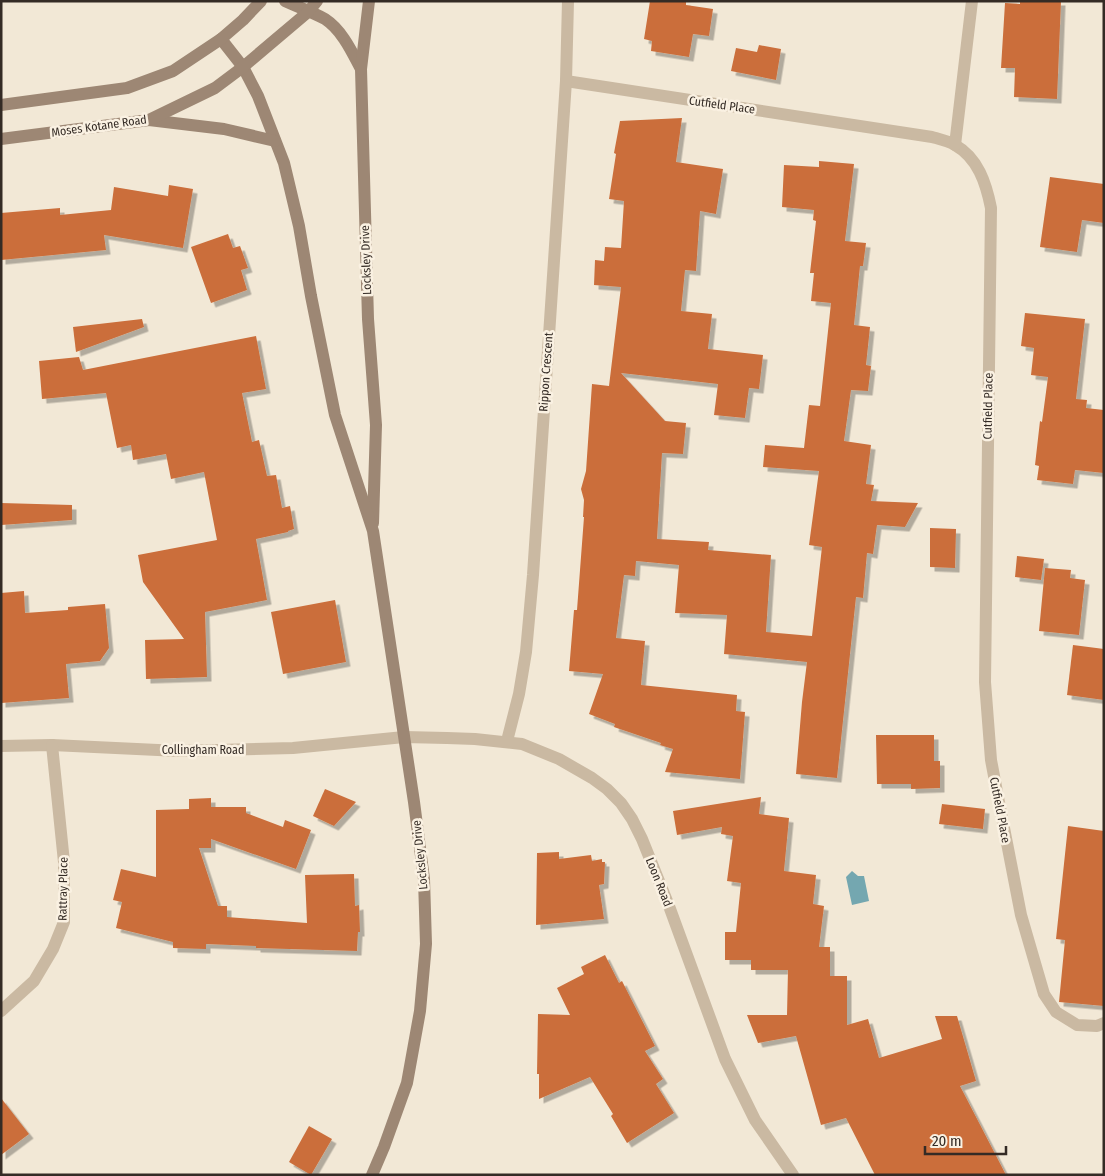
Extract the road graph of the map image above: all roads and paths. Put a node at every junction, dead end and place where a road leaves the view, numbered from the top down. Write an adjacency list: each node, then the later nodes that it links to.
1 (261, 1): 8 (street)
2 (286, 1): 7 (street, Locksley Drive)
3 (317, 1): 7 (street)
4 (369, 1): 10 (street)
5 (568, 1): 11 (street, Rippon Crescent)
6 (972, 1): 16 (street)
7 (308, 12): 9 (street, Moses Kotane Road); 10 (street, Locksley Drive)
8 (221, 39): 9 (street, Locksley Drive); 12 (street)
9 (243, 67): 13 (street, Moses Kotane Road); 15 (street, Locksley Drive)
10 (361, 69): 17 (street, Locksley Drive)
11 (566, 82): 16 (street, Cutfield Place); 19 (street, Rippon Crescent)
12 (1, 105)
13 (149, 120): 14 (street, Moses Kotane Road); 15 (street)
14 (1, 139)
15 (275, 140): 17 (street, Locksley Drive)
16 (955, 145): 23 (street, Cutfield Place)
17 (373, 531): 18 (street, Locksley Drive)
18 (404, 737): 19 (street, Loon Road); 20 (street, Collingham Road); 24 (street, Locksley Drive)
19 (507, 741): 25 (street, Loon Road)
20 (52, 745): 21 (street, Collingham Road); 22 (street, Rattray Place)
21 (1, 746)
22 (1, 1011)
23 (1104, 1024)
24 (372, 1175)
25 (793, 1175)

